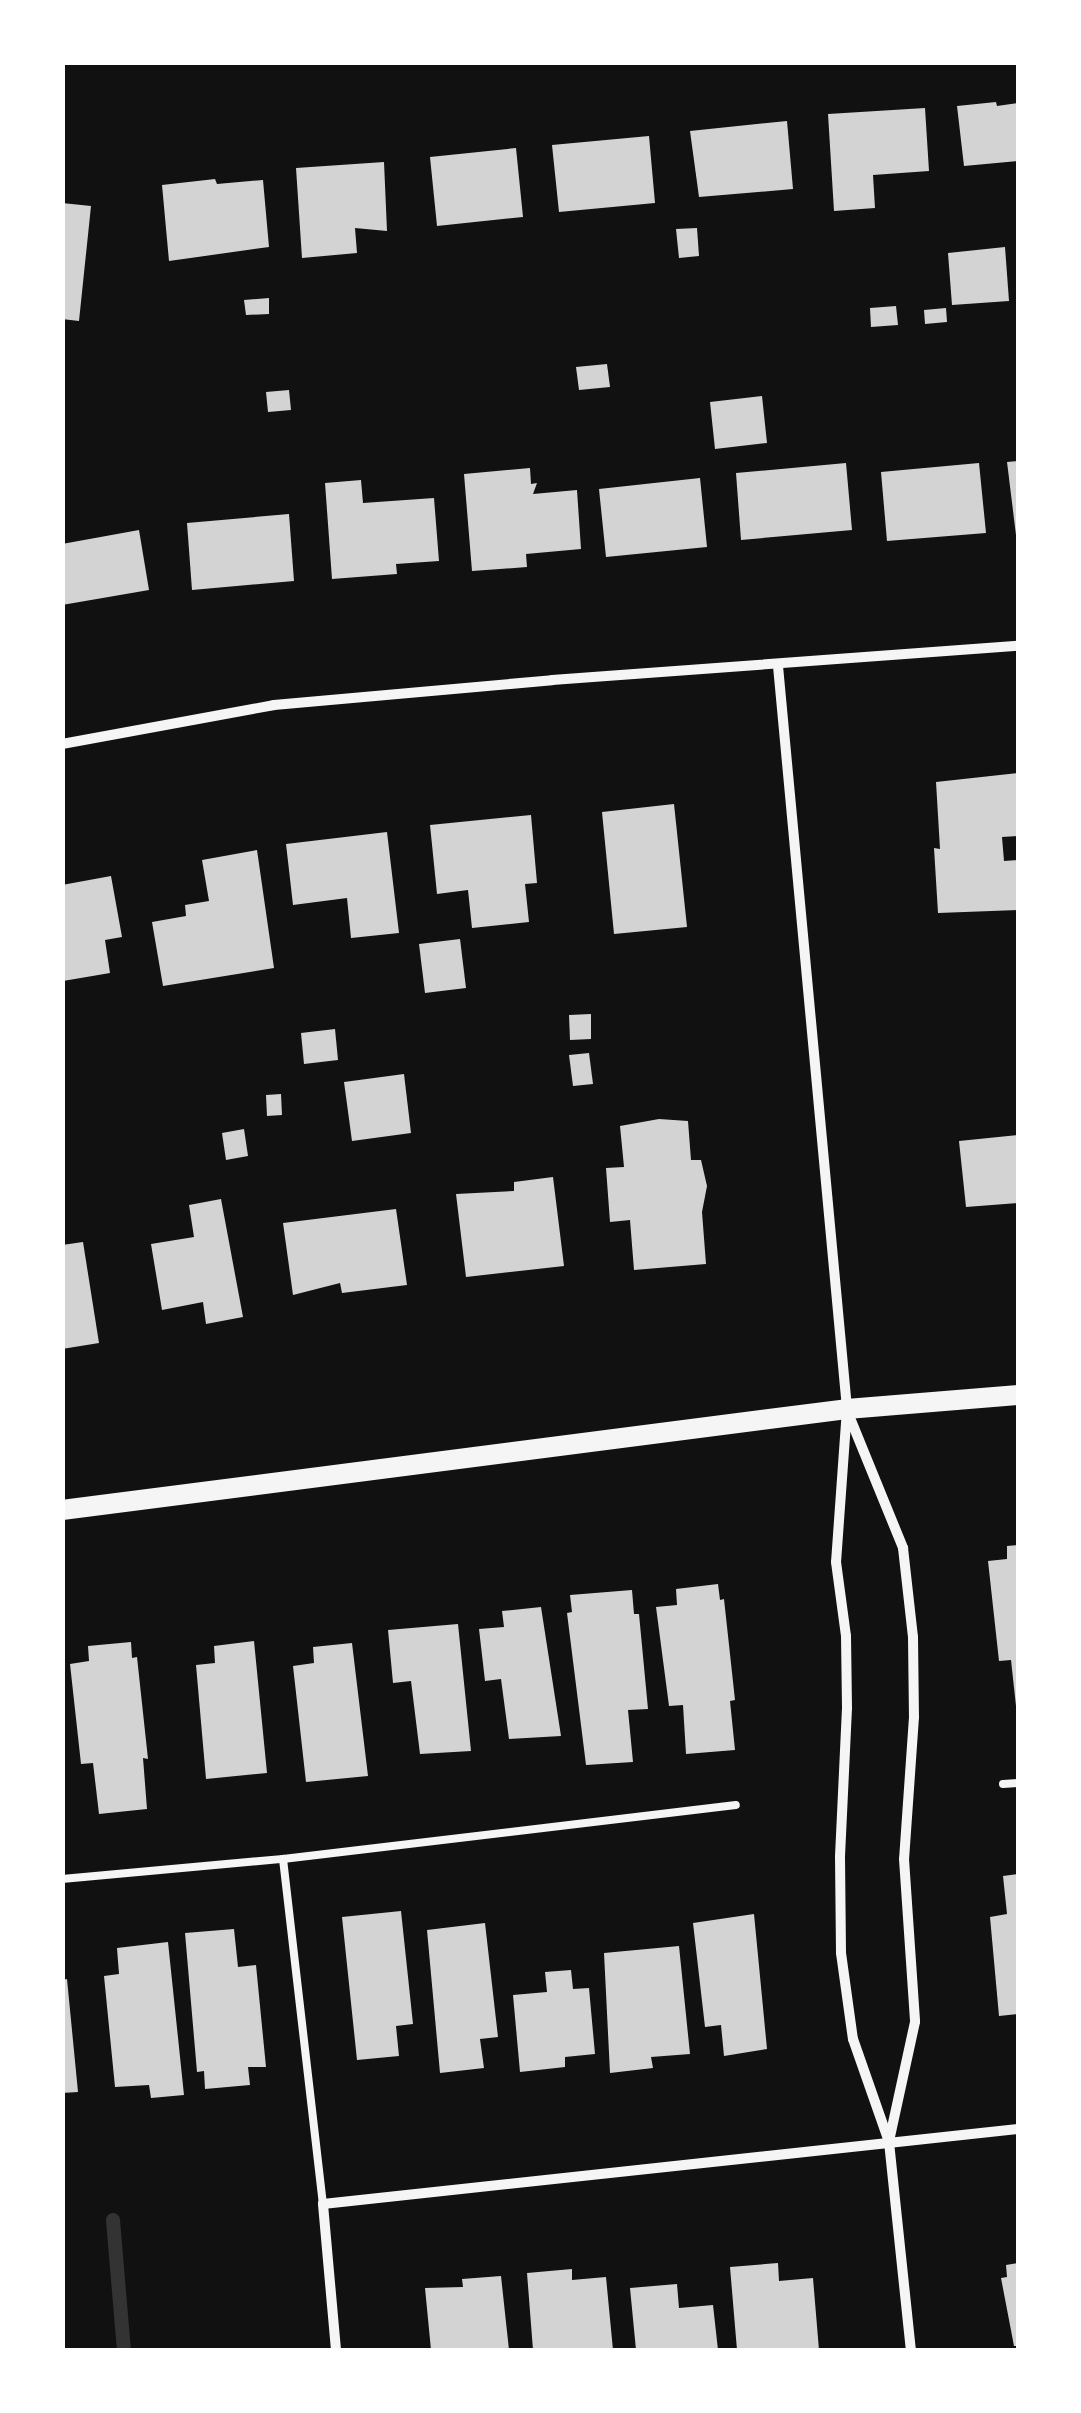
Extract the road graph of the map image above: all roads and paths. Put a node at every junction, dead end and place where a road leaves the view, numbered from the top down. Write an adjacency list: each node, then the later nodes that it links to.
1 (1018, 646): 2 (street)
2 (778, 666): 3 (street); 5 (street)
3 (62, 744)
4 (1018, 1395): 5 (main road)
5 (847, 1409): 6 (main road); 13 (street); 13 (street)
6 (62, 1510)
7 (1018, 1783): 8 (lane)
8 (1003, 1784)
9 (736, 1805): 10 (lane)
10 (284, 1859): 11 (lane); 14 (lane)
11 (62, 1878)
12 (1018, 2129): 13 (street)
13 (889, 2142): 14 (street); 16 (street)
14 (324, 2204): 15 (street)
15 (336, 2350)
16 (911, 2350)

